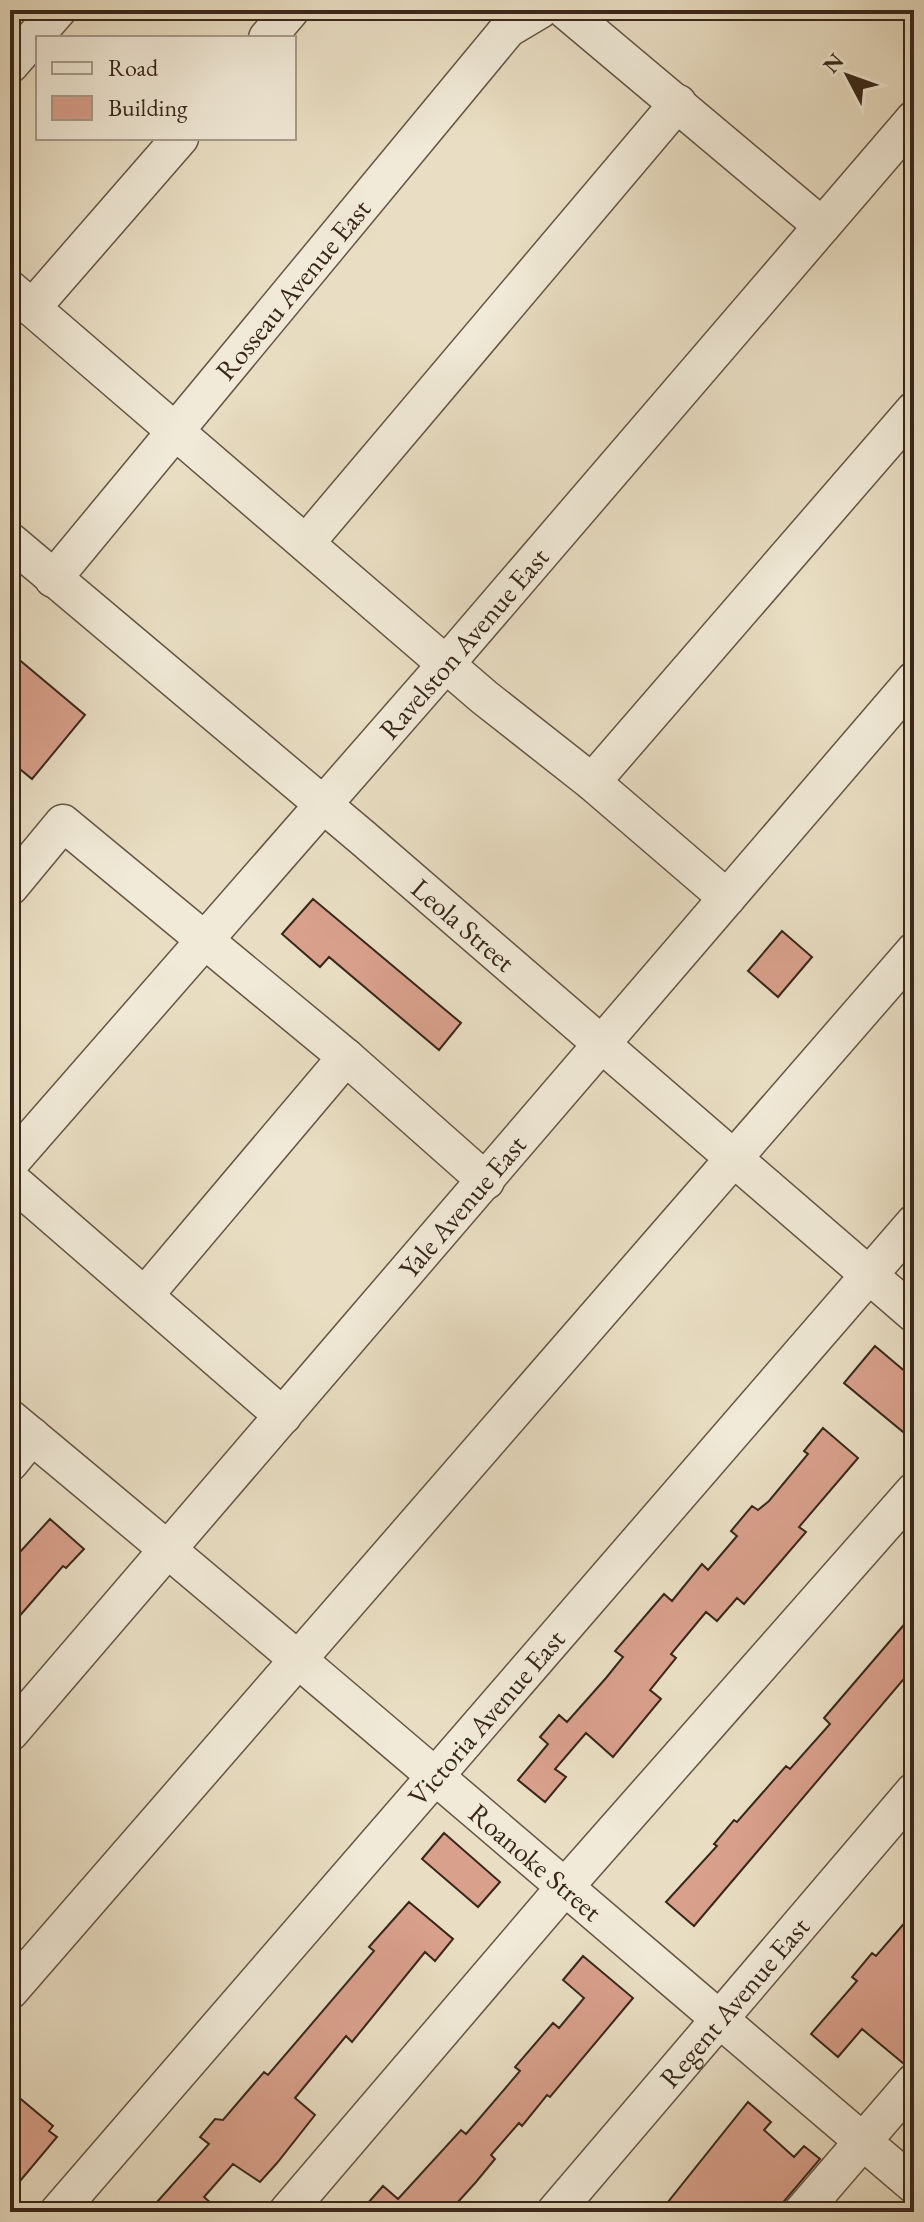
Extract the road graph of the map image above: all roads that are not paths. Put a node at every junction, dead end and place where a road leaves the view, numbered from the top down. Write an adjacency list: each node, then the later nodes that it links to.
1 (58, 10): 6 (street)
2 (291, 10): 5 (street)
3 (540, 10): 13 (street, Rosseau Avenue East)
4 (565, 10): 7 (street)
5 (269, 36)
6 (10, 65)
7 (678, 103): 10 (street); 15 (street)
8 (914, 119): 10 (street, Ravelston Avenue East)
9 (178, 140): 11 (street)
10 (822, 226): 17 (street, Ravelston Avenue East)
11 (21, 299): 13 (street)
12 (914, 410): 19 (street)
13 (177, 433): 15 (street); 16 (street, Rosseau Avenue East)
14 (10, 541): 16 (street, Leola Street)
15 (306, 543): 17 (street)
16 (53, 579): 20 (street, Leola Street)
17 (446, 664): 19 (street); 20 (street, Ravelston Avenue East)
18 (914, 680): 22 (street, Yale Avenue East)
19 (592, 782): 22 (street)
20 (323, 805): 23 (street, Ravelston Avenue East); 25 (street, Leola Street)
21 (10, 887): 23 (street)
22 (727, 898): 25 (street, Yale Avenue East)
23 (204, 941): 26 (street); 28 (street, Ravelston Avenue East)
24 (914, 951): 27 (street)
25 (602, 1045): 27 (street, Leola Street); 30 (street, Yale Avenue East)
26 (346, 1057): 30 (street); 33 (street)
27 (734, 1161): 32 (street, Leola Street); 39 (street)
28 (10, 1163)
29 (10, 1179): 33 (street)
30 (486, 1181): 35 (street, Yale Avenue East)
31 (914, 1223): 32 (street, Victoria Avenue East)
32 (869, 1276): 34 (street, Leola Street); 41 (street, Victoria Avenue East)
33 (145, 1295): 35 (street)
34 (914, 1314)
35 (283, 1416): 38 (street, Yale Avenue East)
36 (17, 1439): 38 (street, Roanoke Street)
37 (914, 1491): 43 (street)
38 (169, 1550): 39 (street, Roanoke Street); 40 (street, Yale Avenue East)
39 (296, 1658): 41 (street, Roanoke Street); 44 (street)
40 (10, 1733)
41 (437, 1776): 43 (street, Roanoke Street); 49 (street, Victoria Avenue East)
42 (914, 1791): 45 (street, Regent Avenue East)
43 (564, 1888): 45 (street, Roanoke Street); 50 (street)
44 (10, 1991)
45 (720, 2021): 47 (street, Roanoke Street); 51 (street, Regent Avenue East)
46 (914, 2082): 47 (street)
47 (863, 2141): 48 (street, Roanoke Street); 52 (street)
48 (914, 2185)
49 (58, 2212)
50 (287, 2212)
51 (555, 2212)
52 (802, 2212)

